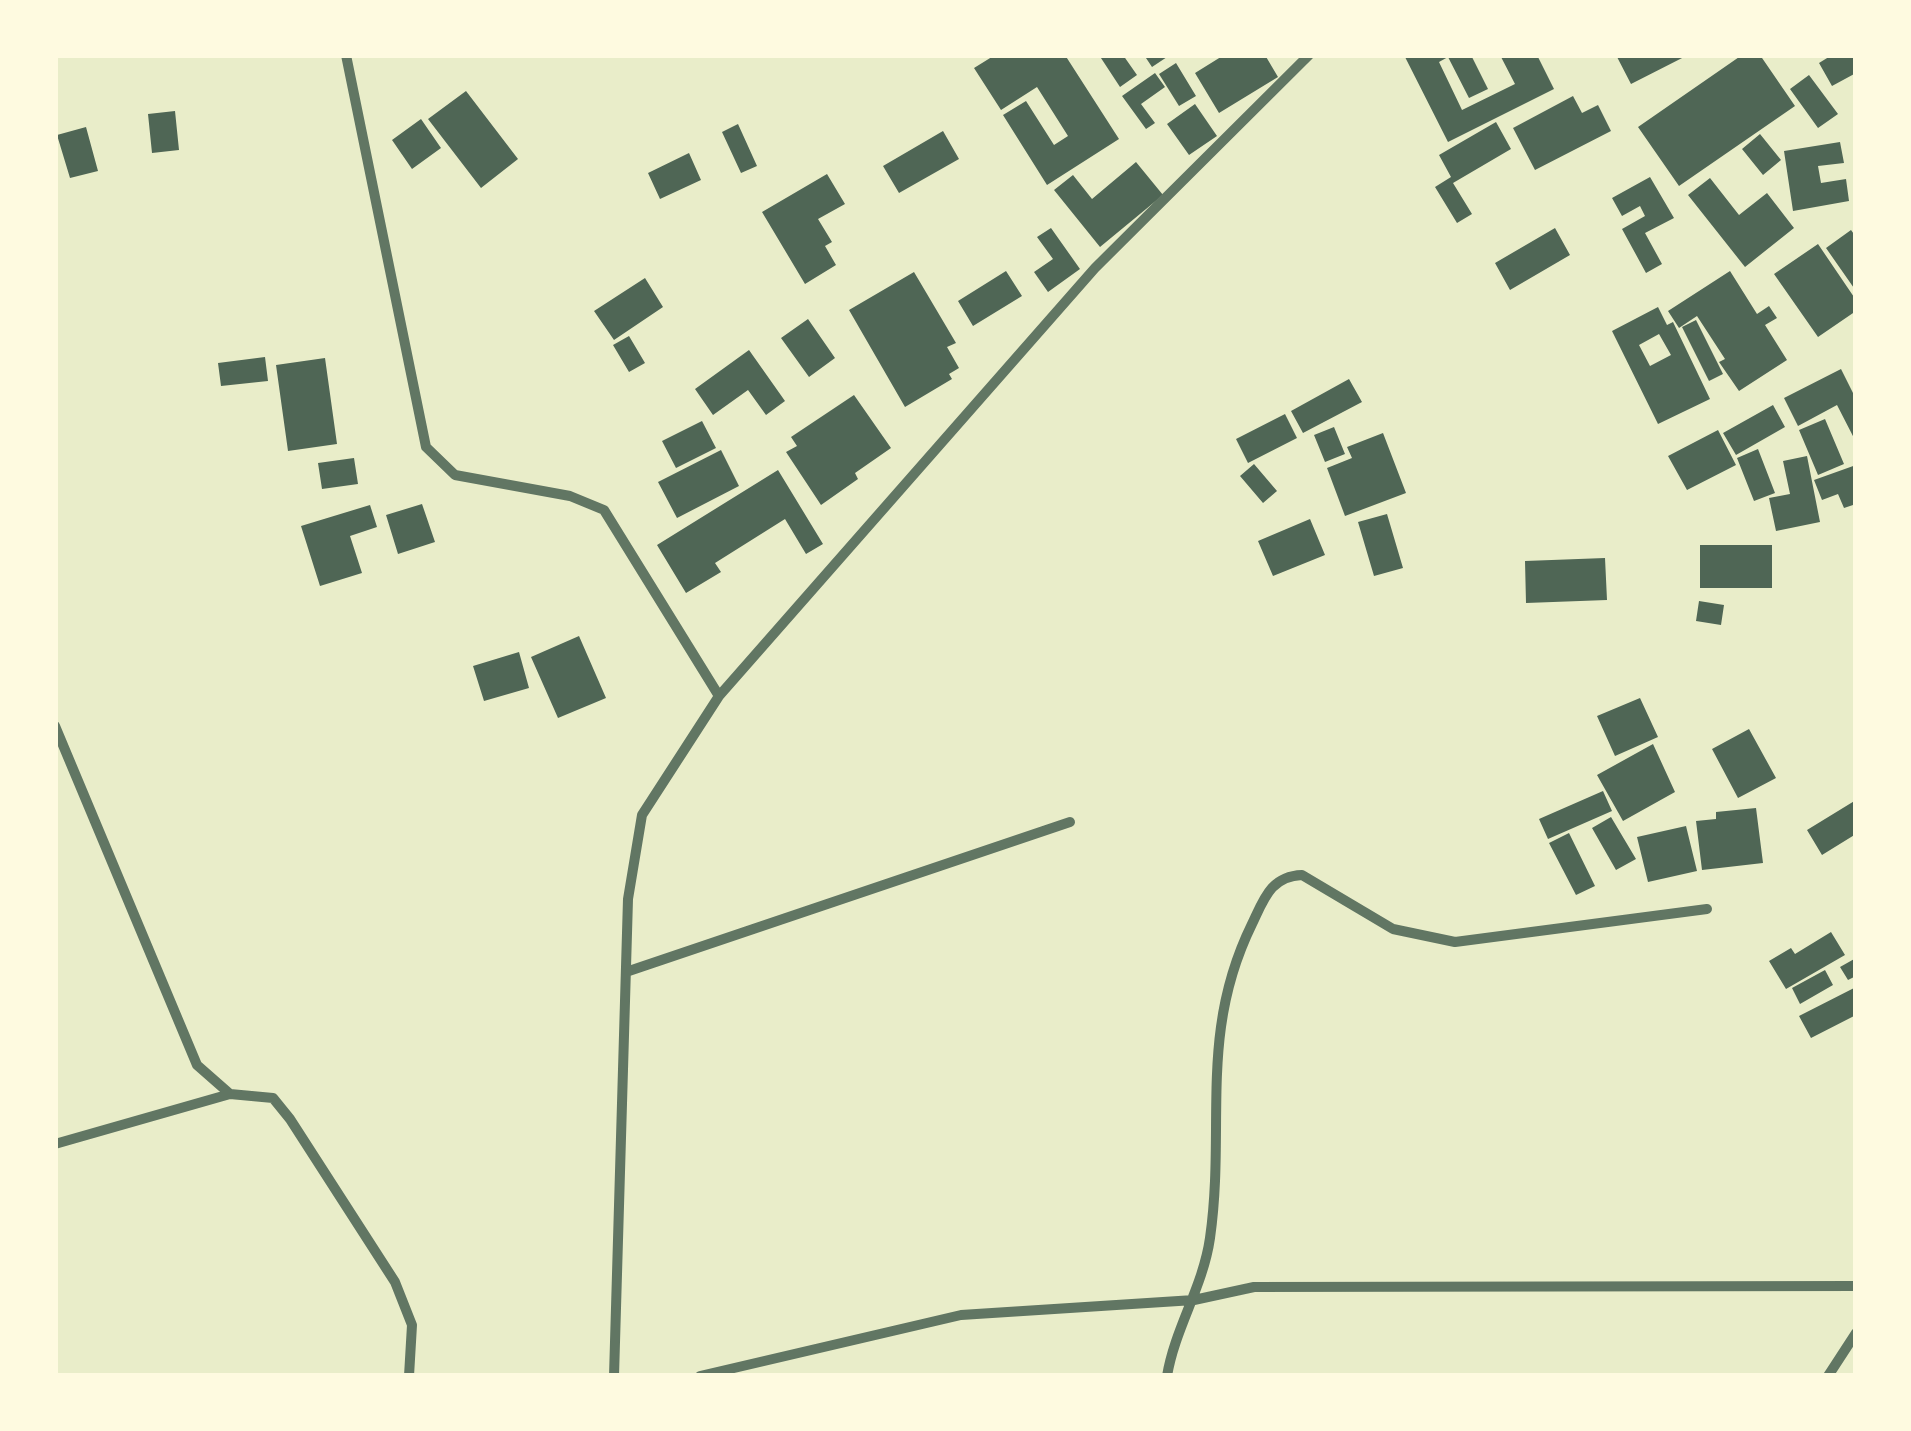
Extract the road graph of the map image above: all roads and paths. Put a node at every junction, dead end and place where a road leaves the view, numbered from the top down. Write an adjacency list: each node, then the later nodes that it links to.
1 (346, 55): 3 (street)
2 (1308, 55): 3 (street)
3 (719, 696): 7 (street)
4 (55, 726): 8 (street)
5 (1070, 822): 7 (street)
6 (1707, 909): 11 (street)
7 (626, 972): 14 (street)
8 (230, 1094): 9 (street); 13 (street)
9 (55, 1144)
10 (1856, 1286): 11 (street)
11 (1194, 1300): 15 (street); 16 (street)
12 (1856, 1333): 17 (street)
13 (409, 1376)
14 (614, 1376)
15 (700, 1376)
16 (1167, 1376)
17 (1828, 1376)

